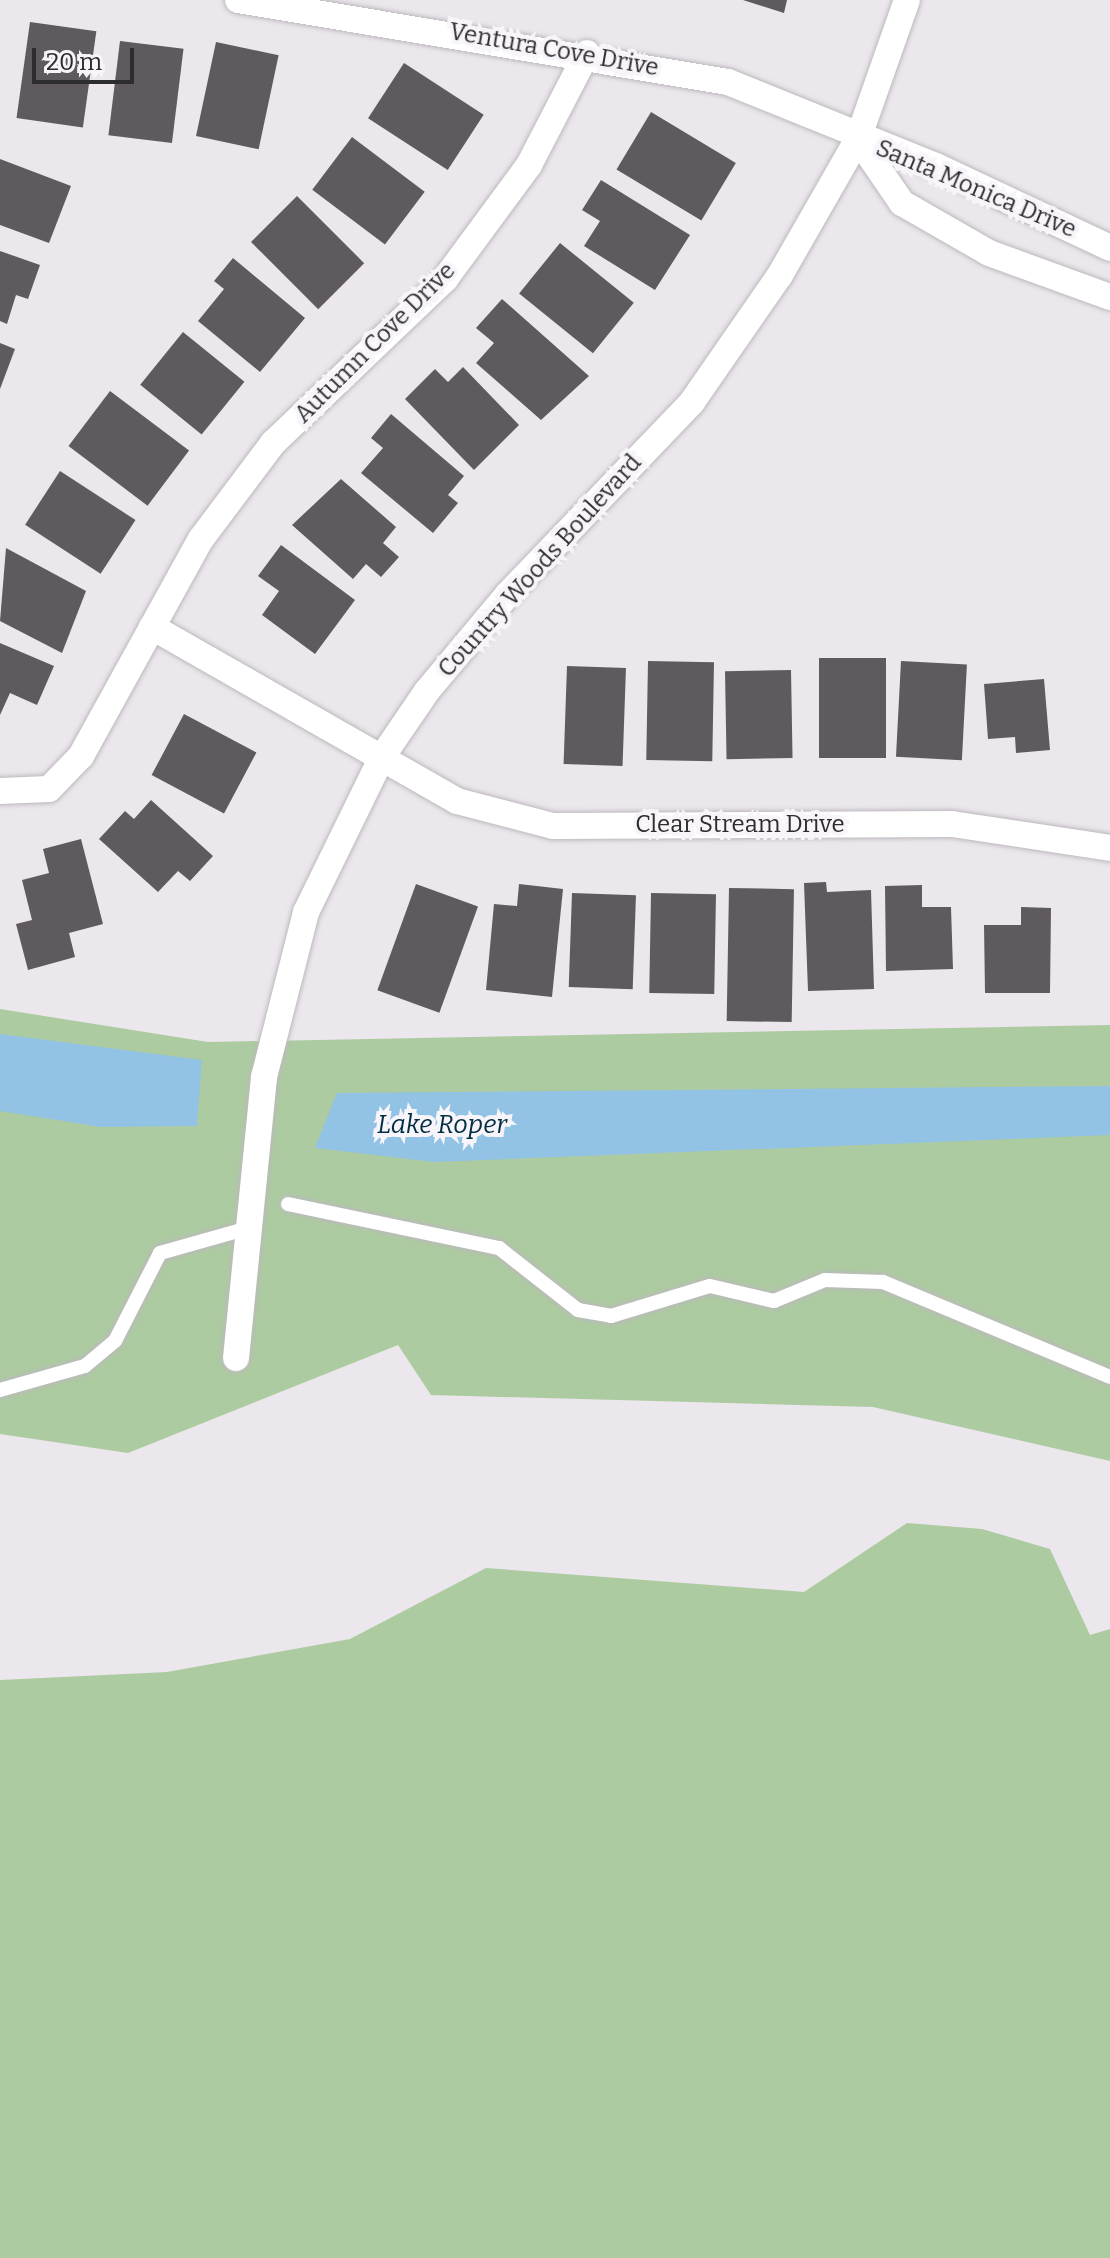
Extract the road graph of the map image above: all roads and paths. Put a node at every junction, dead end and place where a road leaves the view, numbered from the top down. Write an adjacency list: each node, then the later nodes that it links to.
1 (238, 0): 3 (street, Ventura Cove Drive)
2 (907, 0): 4 (street, Country Woods Boulevard)
3 (587, 53): 4 (street, Ventura Cove Drive); 7 (street, Autumn Cove Drive)
4 (858, 139): 5 (street, Santa Monica Drive); 6 (street, Santa Monica Drive); 8 (street, Country Woods Boulevard)
5 (1110, 248)
6 (1110, 297)
7 (152, 627): 8 (street); 9 (street, Autumn Cove Drive)
8 (382, 757): 10 (street, Clear Stream Drive); 12 (street, Country Woods Boulevard)
9 (0, 791)
10 (1110, 848)
11 (288, 1204): 14 (lane)
12 (249, 1228): 13 (street, Country Woods Boulevard); 15 (lane)
13 (236, 1358)
14 (1110, 1377)
15 (0, 1390)

